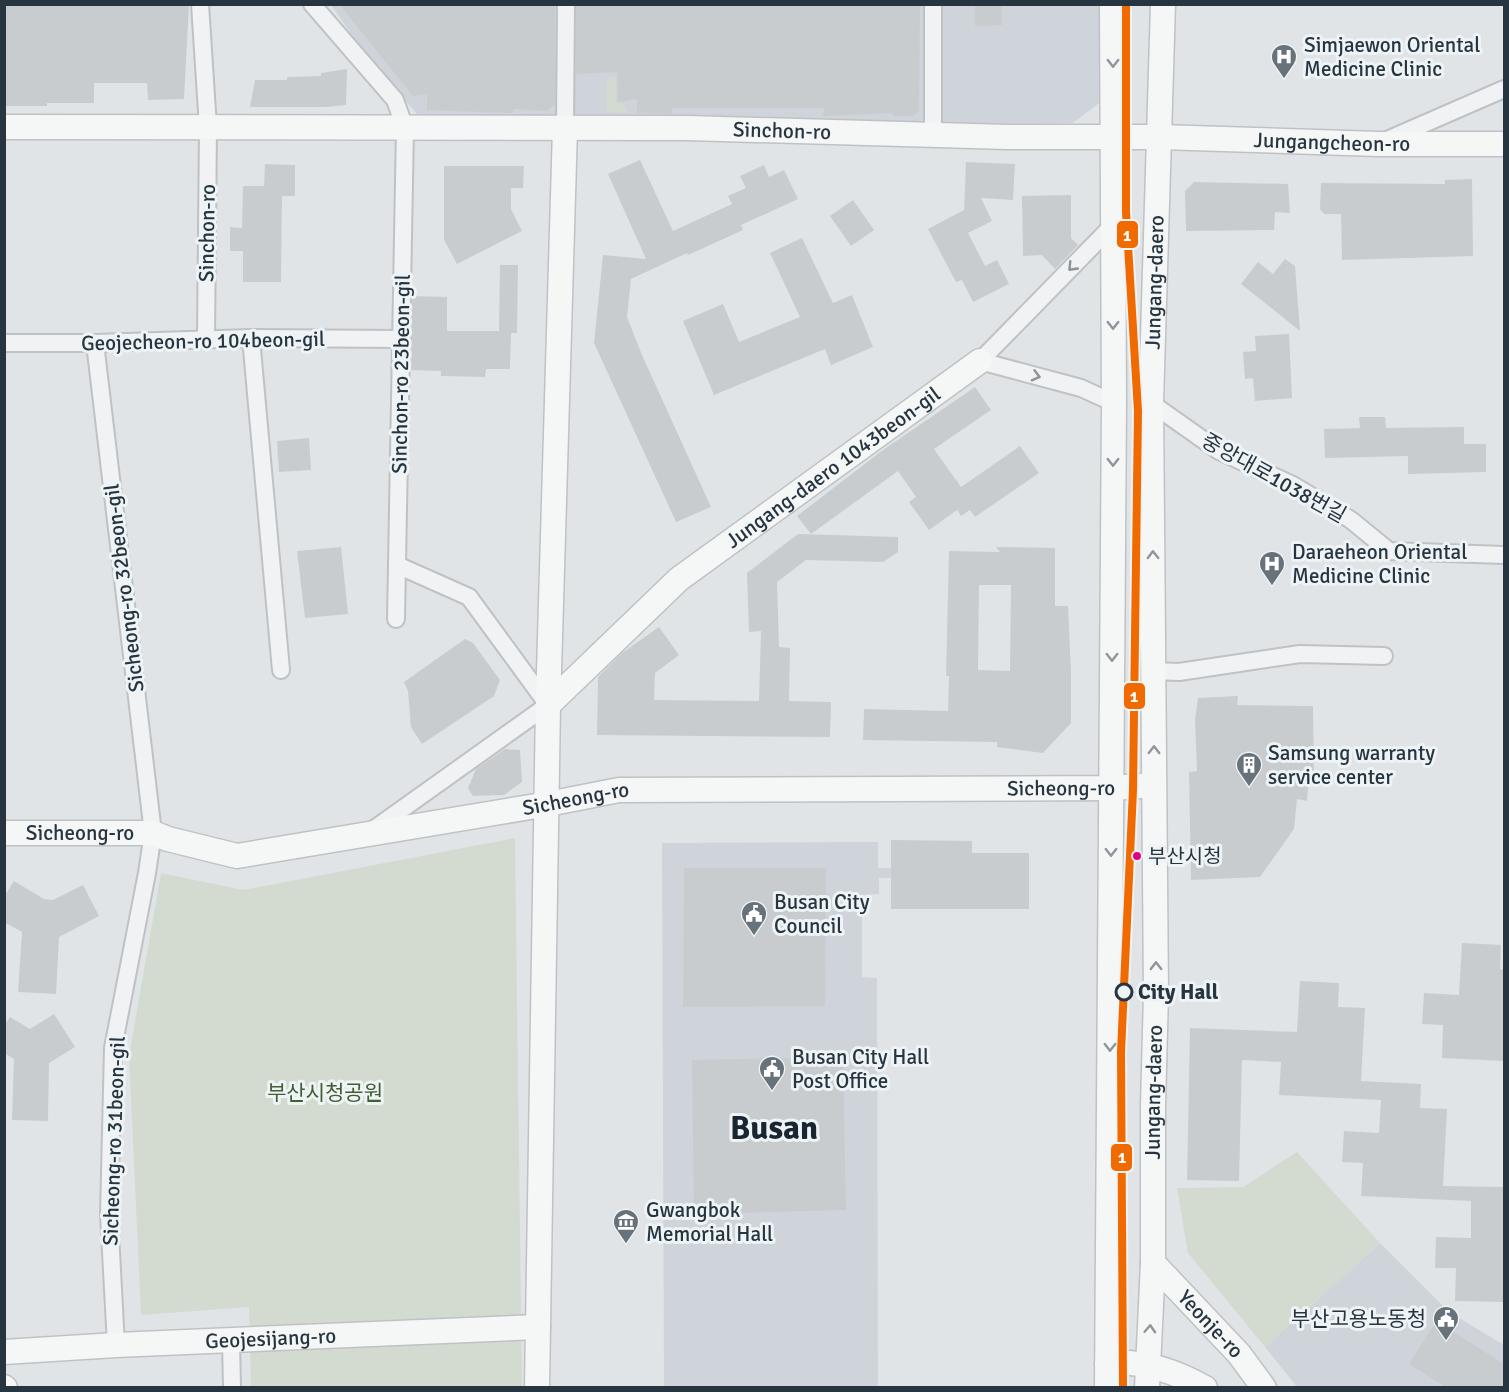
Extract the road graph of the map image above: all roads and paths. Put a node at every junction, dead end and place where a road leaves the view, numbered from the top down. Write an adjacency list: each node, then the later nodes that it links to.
1 (200, 4): 9 (street)
2 (312, 4): 10 (street)
3 (566, 4): 11 (street)
4 (933, 4): 12 (street)
5 (1112, 4): 14 (main road, Jungang-daero, one-way to 14)
6 (1164, 4): 13 (main road, Jungang-daero)
7 (1504, 89): 15 (street)
8 (4, 127): 9 (main road, Sinchon-ro)
9 (208, 127): 10 (main road, Sinchon-ro); 19 (street, Sinchon-ro)
10 (405, 128): 11 (main road, Sinchon-ro); 20 (street, Sinchon-ro 23beon-gil)
11 (565, 128): 12 (main road, Sinchon-ro); 32 (main road)
12 (933, 134): 14 (main road, Sinchon-ro)
13 (1160, 137): 14 (main road, Sinchon-ro); 15 (main road, Jungangcheon-ro); 25 (main road, Jungang-daero)
14 (1113, 138): 17 (main road, Jungang-daero)
15 (1378, 144): 16 (main road, Jungangcheon-ro)
16 (1504, 144)
17 (1113, 225): 23 (street, Jungang-daero 1043beon-gil, one-way to 23); 24 (main road, Jungang-daero, one-way to 24)
18 (251, 338): 19 (street, Geojecheon-ro 104beon-gil); 20 (street, Geojecheon-ro 104beon-gil); 30 (street)
19 (206, 339): 21 (street, Geojecheon-ro 104beon-gil)
20 (402, 339): 27 (street, Sinchon-ro 23beon-gil)
21 (94, 342): 22 (street, Geojecheon-ro 104beon-gil); 37 (street, Sicheong-ro 32beon-gil)
22 (4, 343)
23 (980, 361): 24 (street, one-way to 24); 32 (main road, Jungang-daero 1043beon-gil)
24 (1114, 403): 34 (main road, Jungang-daero, one-way to 34)
25 (1151, 403): 26 (street, 중앙대로1038번길); 31 (main road, Jungang-daero, one-way to 25)
26 (1504, 555)
27 (398, 565): 28 (street, Sinchon-ro 23beon-gil); 32 (street)
28 (396, 619)
29 (1384, 656): 31 (street)
30 (281, 670)
31 (1154, 671): 33 (main road, Jungang-daero, one-way to 31)
32 (548, 705): 35 (main road); 38 (street, Jungang-daero 1043beon-gil)
33 (1154, 785): 34 (main road, Sicheong-ro); 39 (main road, Jungang-daero, one-way to 33)
34 (1112, 788): 35 (main road, Sicheong-ro); 44 (main road, Jungang-daero, one-way to 44)
35 (548, 804): 38 (main road, Sicheong-ro); 40 (main road)
36 (4, 833): 37 (main road, Sicheong-ro)
37 (153, 833): 38 (main road, Sicheong-ro); 42 (street, Sicheong-ro 31beon-gil)
38 (367, 834)
39 (1153, 1263): 45 (main road, Jungang-daero, one-way to 39); 50 (main road, Yeonje-ro)
40 (538, 1327): 41 (main road, Geojesijang-ro); 47 (main road)
41 (231, 1340): 42 (main road, Geojesijang-ro); 46 (street)
42 (116, 1345): 43 (main road, Geojesijang-ro)
43 (4, 1352)
44 (1107, 1363): 45 (main road); 48 (main road, Jungang-daero)
45 (1148, 1377): 49 (main road)
46 (232, 1388)
47 (537, 1388)
48 (1107, 1388)
49 (1205, 1388)
50 (1264, 1388)

